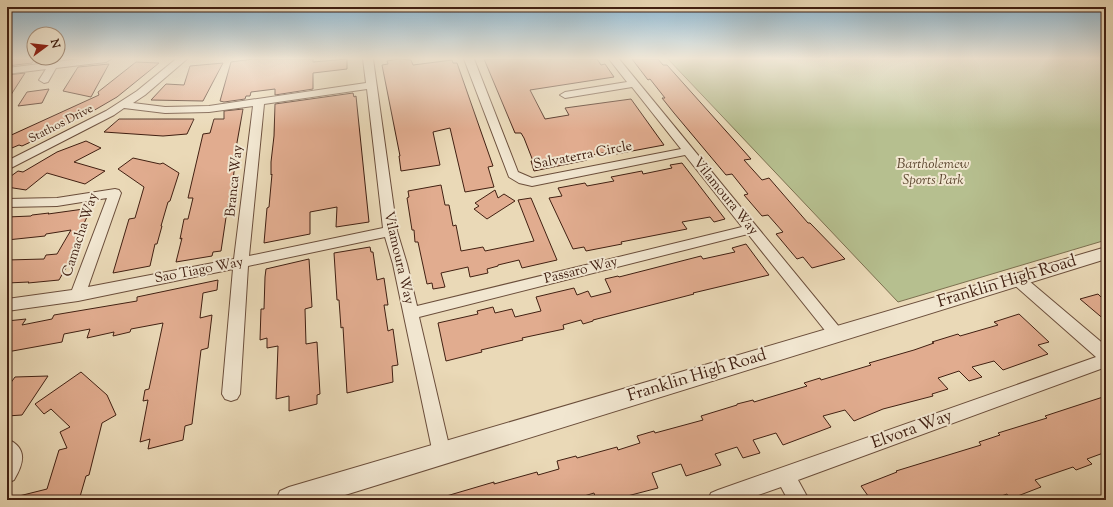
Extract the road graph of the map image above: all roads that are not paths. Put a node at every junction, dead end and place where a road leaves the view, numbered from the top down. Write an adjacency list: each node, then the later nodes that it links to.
1 (152, 83): 7 (street, Stathos Drive)
2 (478, 83): 8 (street, Salvaterra Circle)
3 (634, 84): 5 (street); 8 (street, Vilamoura Way)
4 (370, 85): 6 (street); 12 (street, Vilamoura Way)
5 (565, 95)
6 (259, 102): 7 (street); 14 (street, Branca Way)
7 (123, 105): 9 (street, Stathos Drive)
8 (688, 150): 11 (street, Vilamoura Way)
9 (7, 166)
10 (7, 203): 16 (street, Camacha Way)
11 (751, 229): 18 (street, Passaro Way); 19 (street, Vilamoura Way)
12 (390, 231): 14 (street, Sao Tiago Way); 18 (street, Vilamoura Way)
13 (1106, 253): 15 (street, Franklin High Road)
14 (241, 263): 16 (street, Sao Tiago Way); 22 (street, Branca Way)
15 (1016, 279): 19 (street, Franklin High Road); 20 (street)
16 (78, 295): 17 (street, Sao Tiago Way)
17 (7, 305)
18 (411, 313): 24 (street, Vilamoura Way)
19 (837, 334): 24 (street, Franklin High Road)
20 (1106, 356)
21 (1106, 360): 26 (street, Elvora Way)
22 (231, 394)
23 (7, 448): 25 (street)
24 (442, 454): 27 (street, Franklin High Road)
25 (7, 474)
26 (785, 476): 28 (street, Elvora Way); 29 (street)
27 (289, 500)
28 (718, 500)
29 (799, 500)

